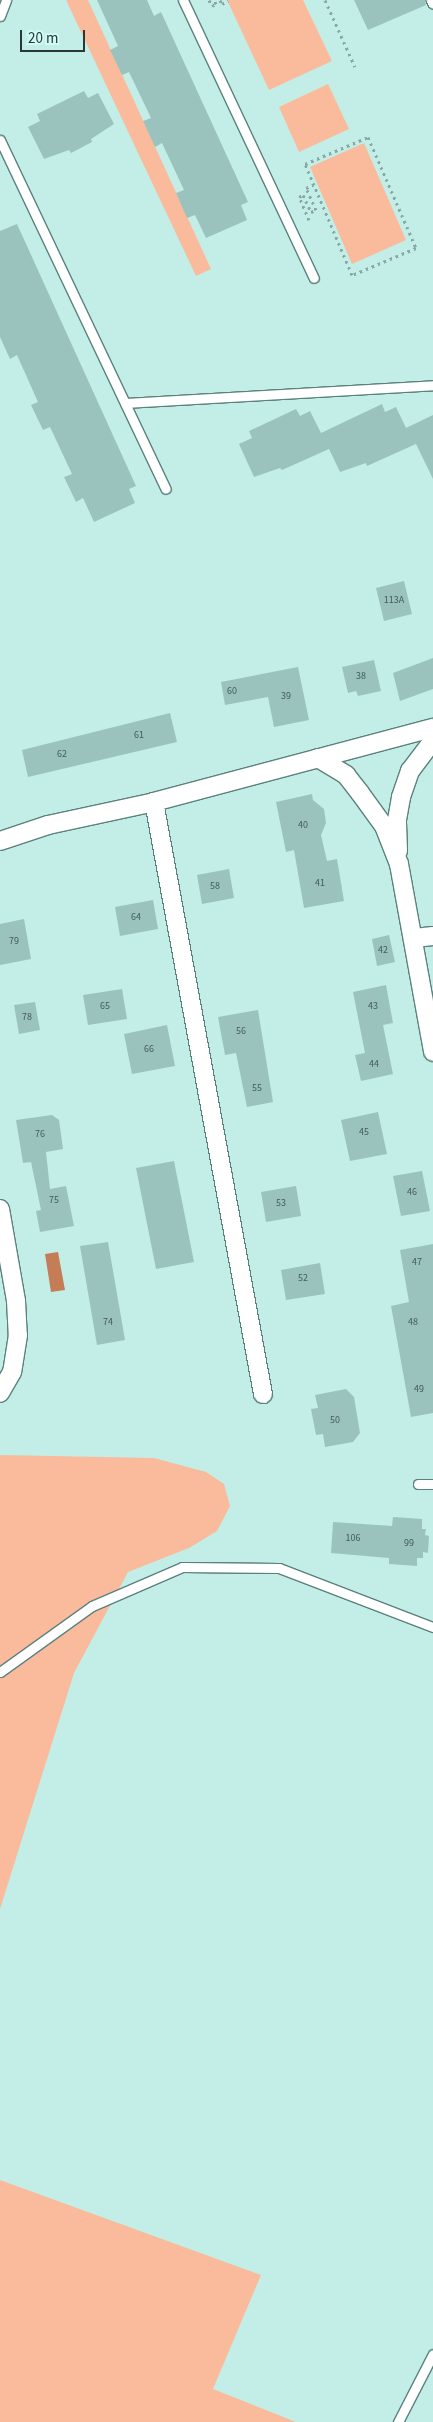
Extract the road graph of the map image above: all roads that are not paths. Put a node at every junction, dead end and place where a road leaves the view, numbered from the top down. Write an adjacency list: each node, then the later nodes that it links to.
1 (6, 0): 5 (lane)
2 (183, 0): 7 (lane)
3 (431, 0): 4 (lane)
4 (433, 4)
5 (0, 16)
6 (0, 140): 9 (lane)
7 (314, 278)
8 (433, 385): 9 (lane)
9 (125, 403): 10 (lane)
10 (166, 489)
11 (433, 728): 13 (street)
12 (433, 740): 16 (street)
13 (318, 758): 14 (street); 16 (street)
14 (154, 802): 15 (street); 22 (street)
15 (0, 841)
16 (398, 864): 18 (street)
17 (433, 936): 18 (street)
18 (414, 938): 19 (street)
19 (433, 1052)
20 (0, 1209): 21 (street)
21 (0, 1393)
22 (262, 1394)
23 (418, 1484): 24 (lane)
24 (433, 1484)
25 (433, 1627): 26 (lane)
26 (0, 1672)
27 (433, 2354): 28 (lane)
28 (398, 2422)

